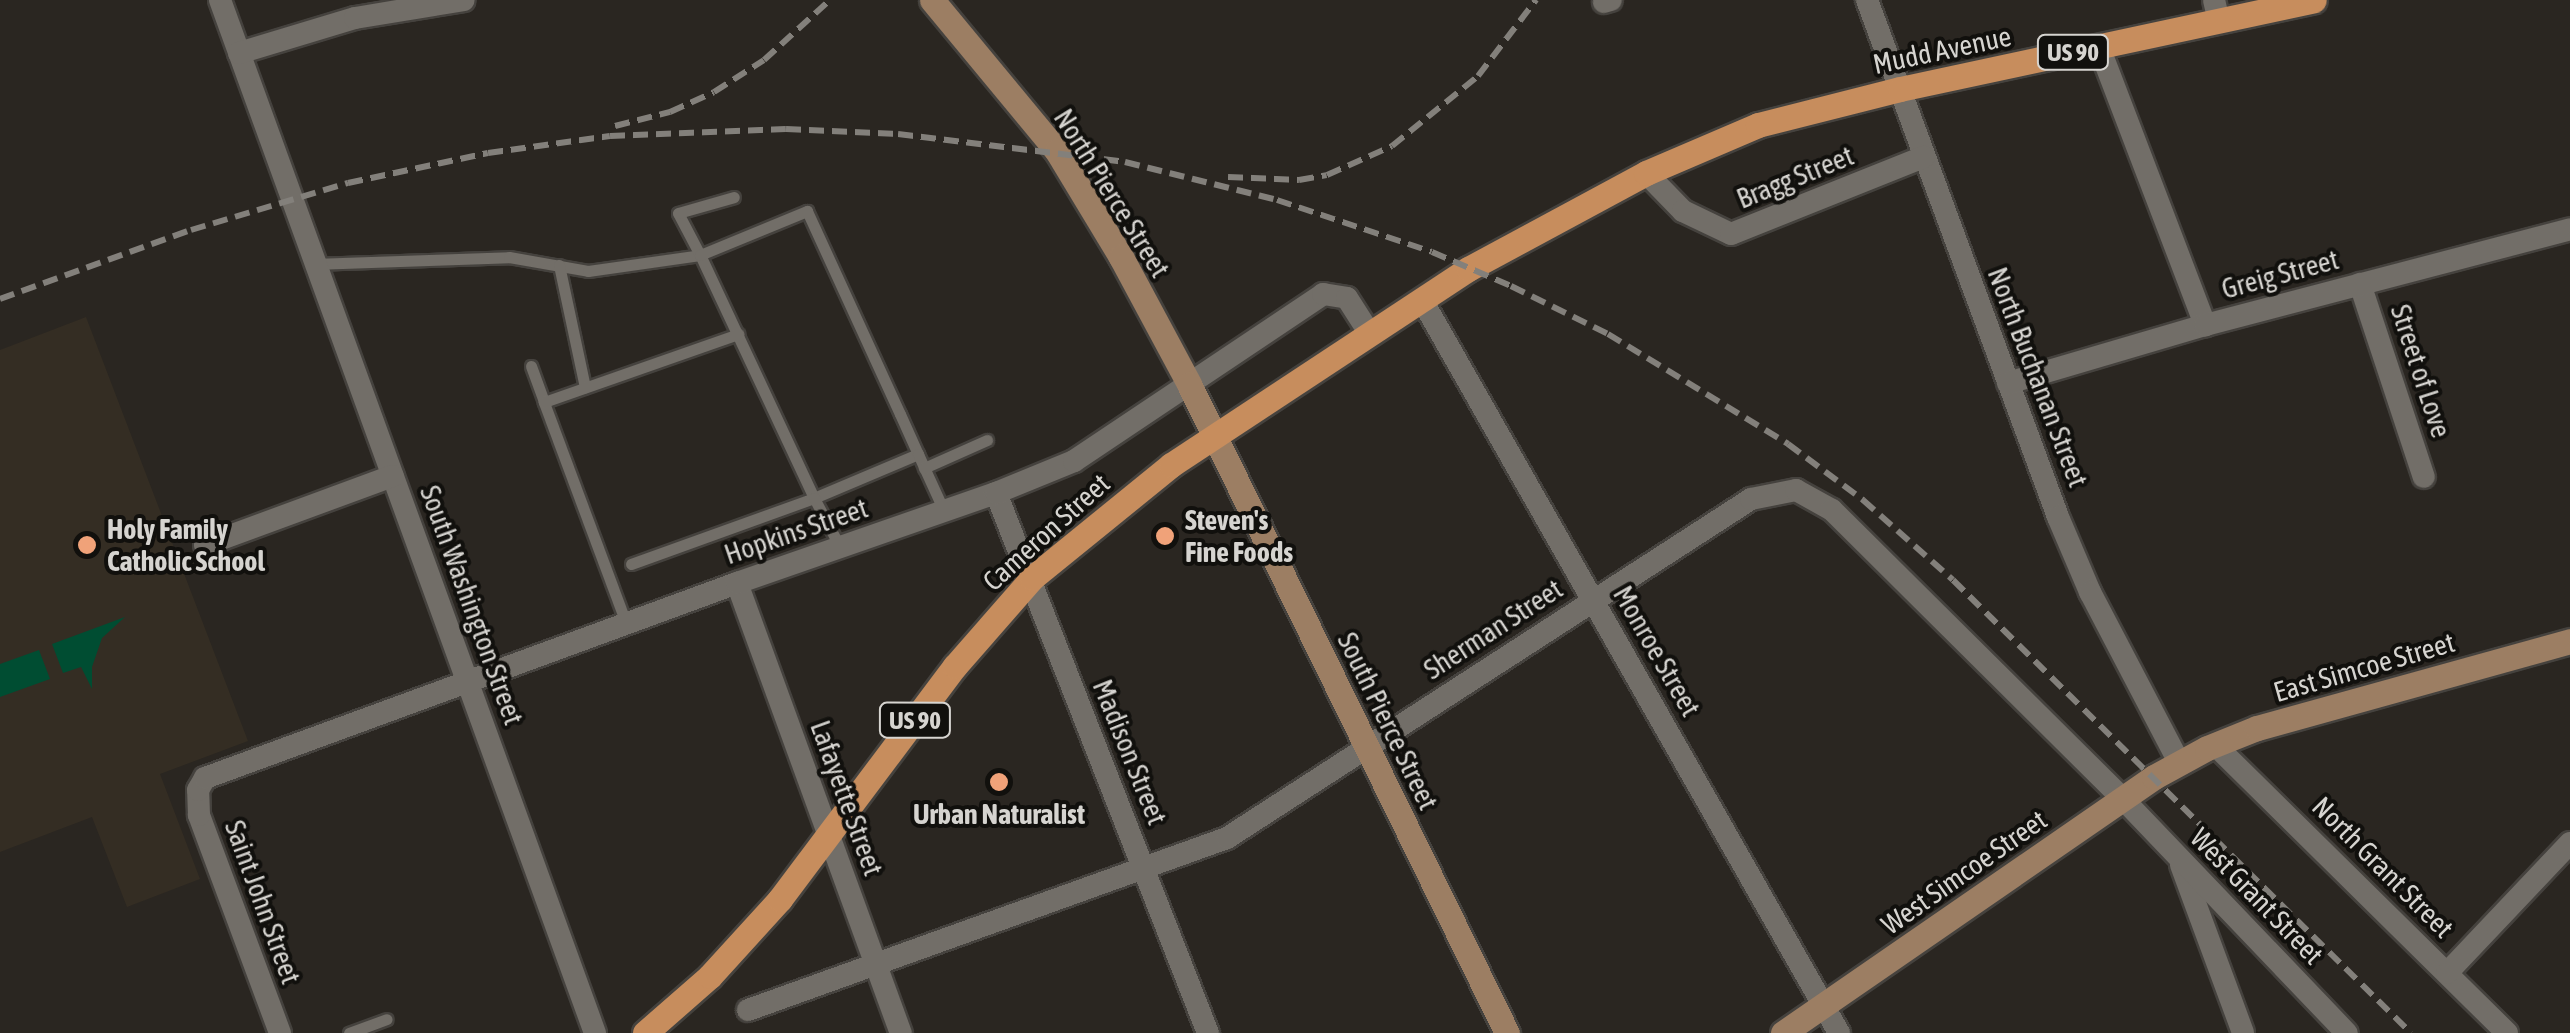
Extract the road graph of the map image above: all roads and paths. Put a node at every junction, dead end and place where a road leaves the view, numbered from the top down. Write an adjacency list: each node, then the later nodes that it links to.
1 (220, 0): 8 (street, South Washington Street)
2 (464, 0): 8 (street)
3 (932, 0): 25 (street, North Pierce Street)
4 (1867, 0): 9 (street, North Buchanan Street)
5 (2314, 0): 6 (main road, Mudd Avenue / US 90)
6 (2217, 10): 7 (main road, Mudd Avenue / US 90)
7 (2099, 46): 9 (main road, Mudd Avenue / US 90); 20 (street)
8 (239, 53): 16 (street, South Washington Street)
9 (1900, 89): 10 (street, North Buchanan Street); 11 (main road, Mudd Avenue / US 90)
10 (1924, 157): 11 (street, Bragg Street); 24 (street, North Buchanan Street)
11 (1646, 173): 13 (main road, Mudd Avenue / US 90)
12 (734, 197): 15 (lane)
13 (1596, 199): 19 (main road, Cameron Street / US 90)
14 (2570, 229): 18 (street, Greig Street)
15 (700, 255): 17 (lane); 21 (lane); 30 (lane)
16 (313, 264): 17 (lane); 32 (street, South Washington Street)
17 (558, 266): 26 (lane)
18 (2360, 284): 20 (street, Greig Street); 33 (street, Street of Love)
19 (1422, 300): 22 (main road, Cameron Street / US 90); 42 (street, Monroe Street)
20 (2205, 325): 24 (street, Greig Street)
21 (738, 334): 26 (lane); 35 (lane)
22 (1370, 334): 25 (street, Hopkins Street); 28 (main road, Cameron Street / US 90)
23 (532, 366): 27 (lane)
24 (2008, 383): 48 (street, North Buchanan Street)
25 (1189, 384): 28 (street, North Pierce Street); 34 (street, Hopkins Street)
26 (585, 388): 27 (lane)
27 (544, 402): 43 (lane)
28 (1214, 436): 40 (main road, Cameron Street / US 90); 47 (street, South Pierce Street)
29 (987, 440): 31 (lane)
30 (918, 454): 31 (lane); 35 (lane)
31 (924, 468): 36 (lane)
32 (393, 476): 37 (street); 45 (street, South Washington Street)
33 (2424, 477)
34 (996, 493): 36 (street, Hopkins Street); 40 (street, Madison Street)
35 (814, 498): 38 (lane); 39 (lane)
36 (944, 511): 38 (street, Hopkins Street)
37 (205, 545)
38 (840, 547): 41 (street, Hopkins Street)
39 (630, 564)
40 (1032, 578): 51 (main road, Cameron Street / US 90); 54 (street, Madison Street)
41 (736, 583): 43 (street, Hopkins Street); 51 (street, Lafayette Street)
42 (1593, 600): 47 (street, Sherman Street); 50 (street, Sherman Street); 57 (street, Monroe Street)
43 (626, 624): 45 (street, Hopkins Street)
44 (2570, 641): 46 (street, East Simcoe Street)
45 (469, 682): 49 (street, Hopkins Street); 62 (street, South Washington Street)
46 (2215, 745): 48 (street, East Simcoe Street); 56 (street, North Grant Street)
47 (1367, 747): 54 (street, Sherman Street); 66 (street, South Pierce Street)
48 (2180, 762): 50 (street, West Simcoe Street)
49 (198, 790): 61 (street, Saint John Street)
50 (2124, 799): 53 (street, West Grant Street); 57 (street, West Simcoe Street)
51 (829, 836): 55 (street, Lafayette Street); 63 (main road, Cameron Street / US 90)
52 (2570, 843): 56 (street)
53 (2178, 856): 69 (street); 70 (street, West Grant Street)
54 (1146, 870): 55 (street, Sherman Street); 65 (street, Madison Street)
55 (876, 965): 58 (street, Sherman Street); 64 (street, Lafayette Street)
56 (2447, 973): 71 (street, North Grant Street)
57 (1826, 1004): 67 (street, West Simcoe Street); 68 (street, Monroe Street)
58 (748, 1010)
59 (387, 1019): 60 (lane)
60 (352, 1032)
61 (280, 1033)
62 (595, 1033)
63 (645, 1033)
64 (901, 1033)
65 (1208, 1033)
66 (1507, 1033)
67 (1783, 1033)
68 (1839, 1033)
69 (2243, 1033)
70 (2347, 1033)
71 (2507, 1033)

